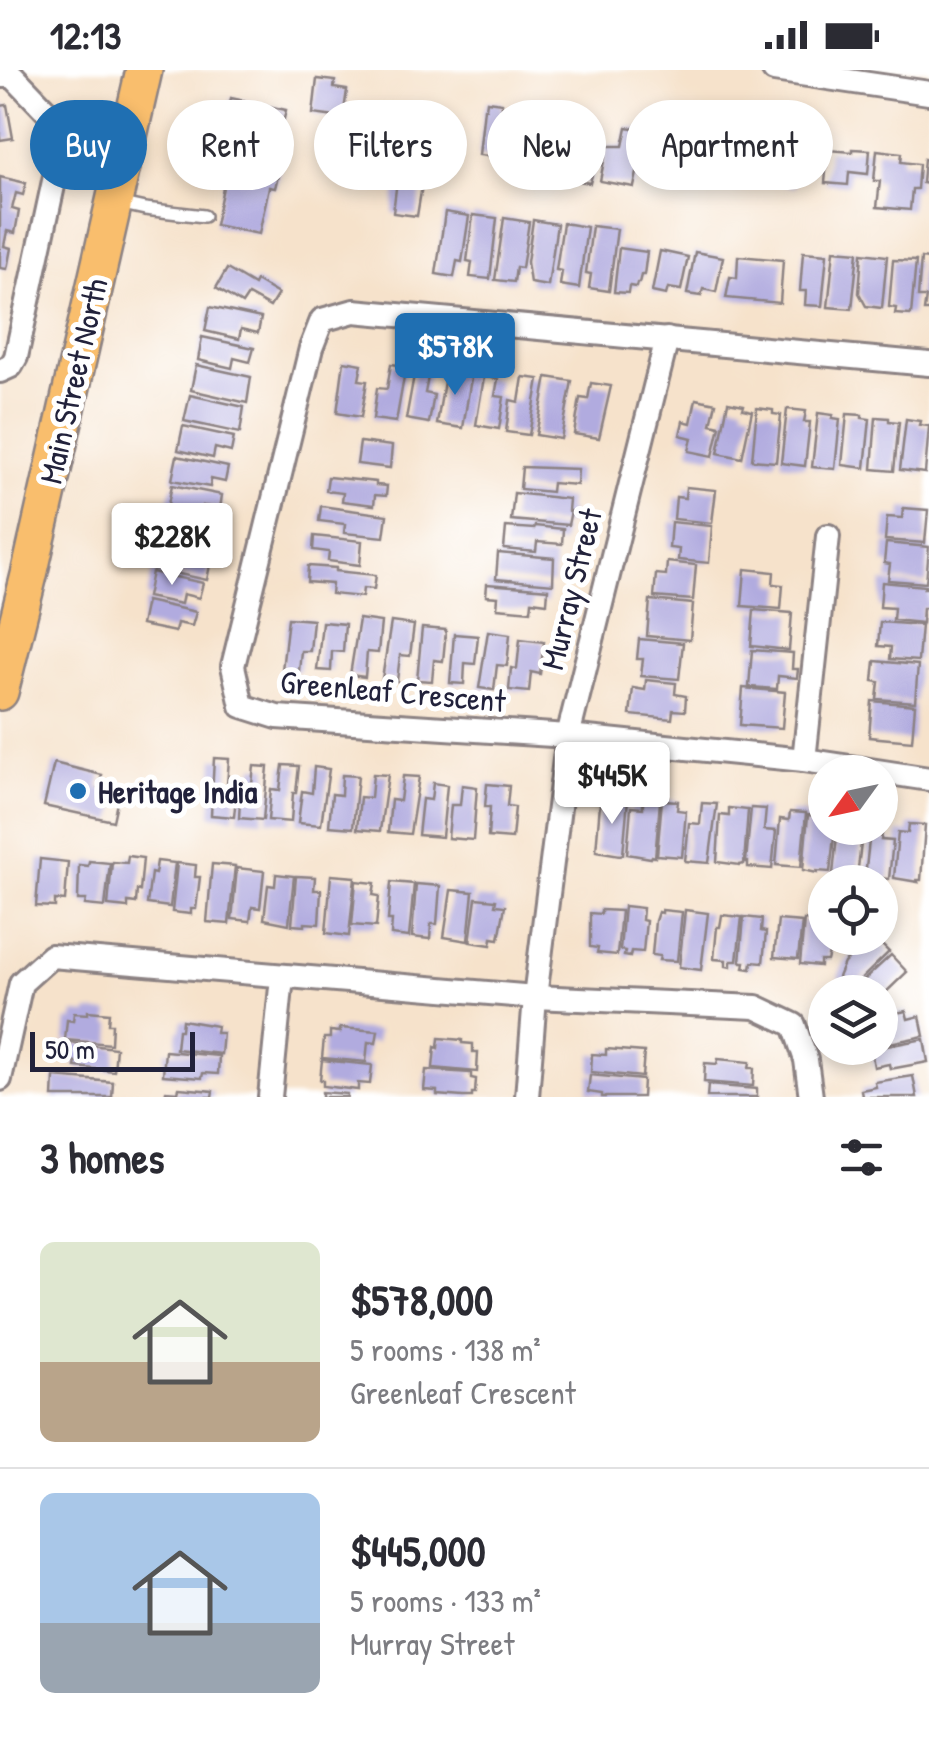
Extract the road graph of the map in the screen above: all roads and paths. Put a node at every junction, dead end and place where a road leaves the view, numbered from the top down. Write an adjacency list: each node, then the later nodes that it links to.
1 (144, 70): 5 (main road, Main Street North)
2 (774, 70): 4 (street)
3 (0, 76): 9 (street)
4 (929, 93)
5 (114, 202): 6 (lane); 11 (main road, Main Street North)
6 (204, 216)
7 (667, 339): 8 (street); 12 (street, Murray Street); 12 (street, Greenleaf Crescent)
8 (929, 364)
9 (0, 372)
10 (828, 536): 13 (street)
11 (0, 692)
12 (568, 736): 13 (street); 16 (street, Murray Street)
13 (804, 760): 14 (street)
14 (929, 779)
15 (282, 977): 16 (street); 17 (street); 18 (street)
16 (535, 996): 19 (street, Murray Street); 20 (street)
17 (0, 1079)
18 (270, 1097)
19 (527, 1097)
20 (811, 1097)

